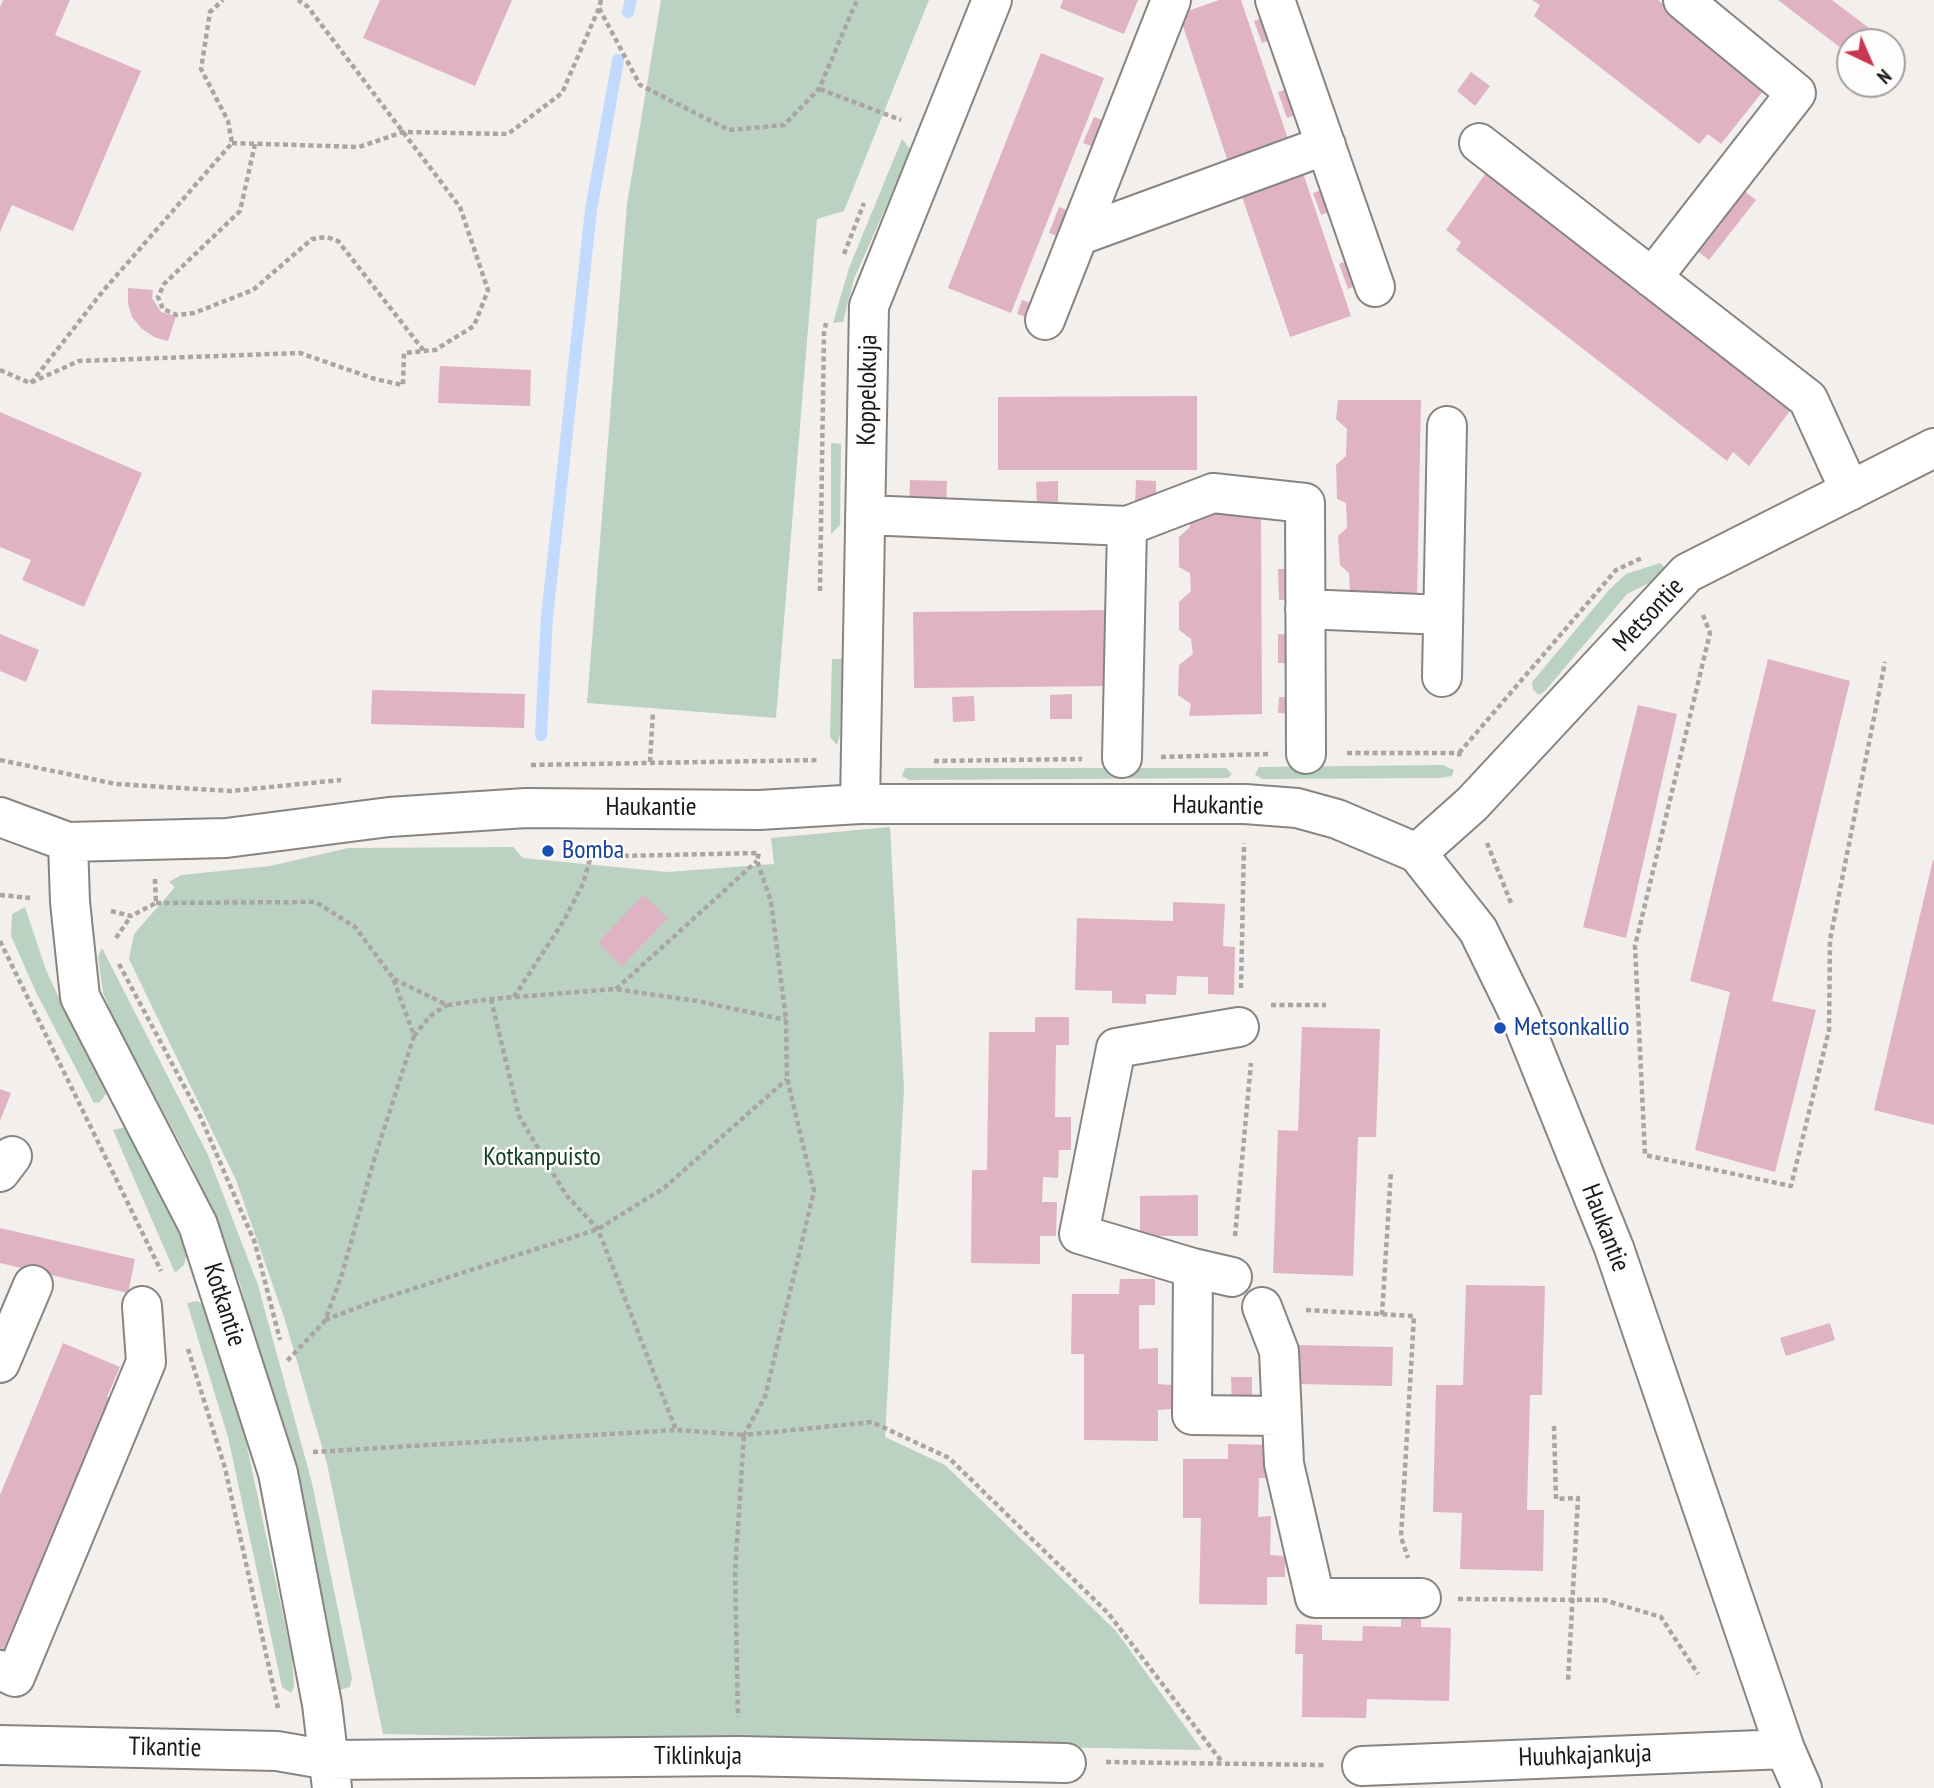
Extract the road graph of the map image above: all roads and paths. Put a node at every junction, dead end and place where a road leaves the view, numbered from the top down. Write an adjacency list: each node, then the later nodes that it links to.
1 (223, 0): 14 (path)
2 (298, 0): 12 (path)
3 (601, 0): 9 (path)
4 (857, 0): 10 (path)
5 (992, 0): 27 (street, Koppelokuja)
6 (1171, 0): 17 (street)
7 (1275, 0): 16 (street)
8 (1683, 0): 18 (street)
9 (599, 8): 10 (path); 12 (path)
10 (820, 89): 11 (path)
11 (901, 120)
12 (403, 132): 15 (path); 21 (path)
13 (1479, 143): 18 (street)
14 (232, 144): 15 (path); 23 (path)
15 (255, 144): 21 (path)
16 (1326, 145): 17 (street); 19 (street)
17 (1078, 236): 20 (street)
18 (1652, 278): 26 (street)
19 (1375, 287)
20 (1045, 320)
21 (424, 351): 23 (path)
22 (0, 370): 23 (path)
23 (30, 383)
24 (1447, 426): 31 (street)
25 (1934, 449): 26 (street, Metsontie)
26 (1850, 491): 29 (street, Metsontie)
27 (865, 515): 28 (street); 42 (street, Koppelokuja)
28 (1127, 526): 30 (street); 37 (street)
29 (1687, 573): 32 (path); 44 (street, Metsontie)
30 (1305, 609): 31 (street); 35 (street)
31 (1443, 615): 33 (street)
32 (1885, 662)
33 (1442, 677)
34 (653, 712): 40 (path)
35 (1306, 754): 36 (path); 44 (path)
36 (1245, 755): 37 (path); 43 (path)
37 (1122, 758): 39 (path)
38 (0, 761): 41 (path)
39 (930, 761)
40 (650, 762)
41 (304, 782)
42 (860, 804): 43 (street, Haukantie); 46 (street, Haukantie)
43 (1245, 804): 49 (street, Haukantie); 59 (path)
44 (1472, 804): 49 (street, Metsontie); 52 (path)
45 (0, 817): 46 (street, Haukantie)
46 (68, 842): 90 (street, Kotkantie)
47 (581, 852): 48 (path)
48 (592, 852): 50 (path); 55 (path)
49 (1417, 853): 85 (street, Haukantie)
50 (757, 861): 54 (path); 60 (path)
51 (156, 903): 53 (path)
52 (1512, 906)
53 (393, 978): 57 (path); 61 (path)
54 (615, 989): 55 (path); 60 (path)
55 (513, 998): 56 (path)
56 (491, 999): 57 (path); 64 (path)
57 (447, 1005): 61 (path)
58 (1326, 1005): 59 (path)
59 (1240, 1016): 65 (street); 66 (path)
60 (786, 1020): 62 (path)
61 (414, 1036): 71 (path)
62 (787, 1078): 64 (path); 77 (path)
63 (1391, 1171): 70 (path)
64 (597, 1229): 71 (path); 76 (path)
65 (1193, 1268): 66 (street); 74 (street)
66 (1232, 1277)
67 (33, 1285): 73 (street)
68 (142, 1306): 81 (street)
69 (1262, 1307): 70 (path); 74 (street)
70 (1381, 1315): 79 (path)
71 (325, 1321): 72 (path)
72 (286, 1362)
73 (0, 1363)
74 (1281, 1416): 79 (street)
75 (1554, 1426): 80 (path)
76 (676, 1430): 77 (path); 78 (path)
77 (744, 1435): 86 (path); 87 (path)
78 (311, 1452)
79 (1421, 1598): 80 (path)
80 (1573, 1600): 82 (path); 83 (path)
81 (0, 1670)
82 (1698, 1674)
83 (1568, 1681)
84 (0, 1745): 90 (street, Tikantie)
85 (1785, 1749): 89 (street, Huuhkajankuja); 91 (street, Haukantie)
86 (739, 1756): 88 (street, Tiklinkuja); 90 (street, Tiklinkuja)
87 (1222, 1762): 88 (path); 89 (path)
88 (1066, 1763)
89 (1377, 1772)
90 (331, 1774)
91 (1802, 1788)

